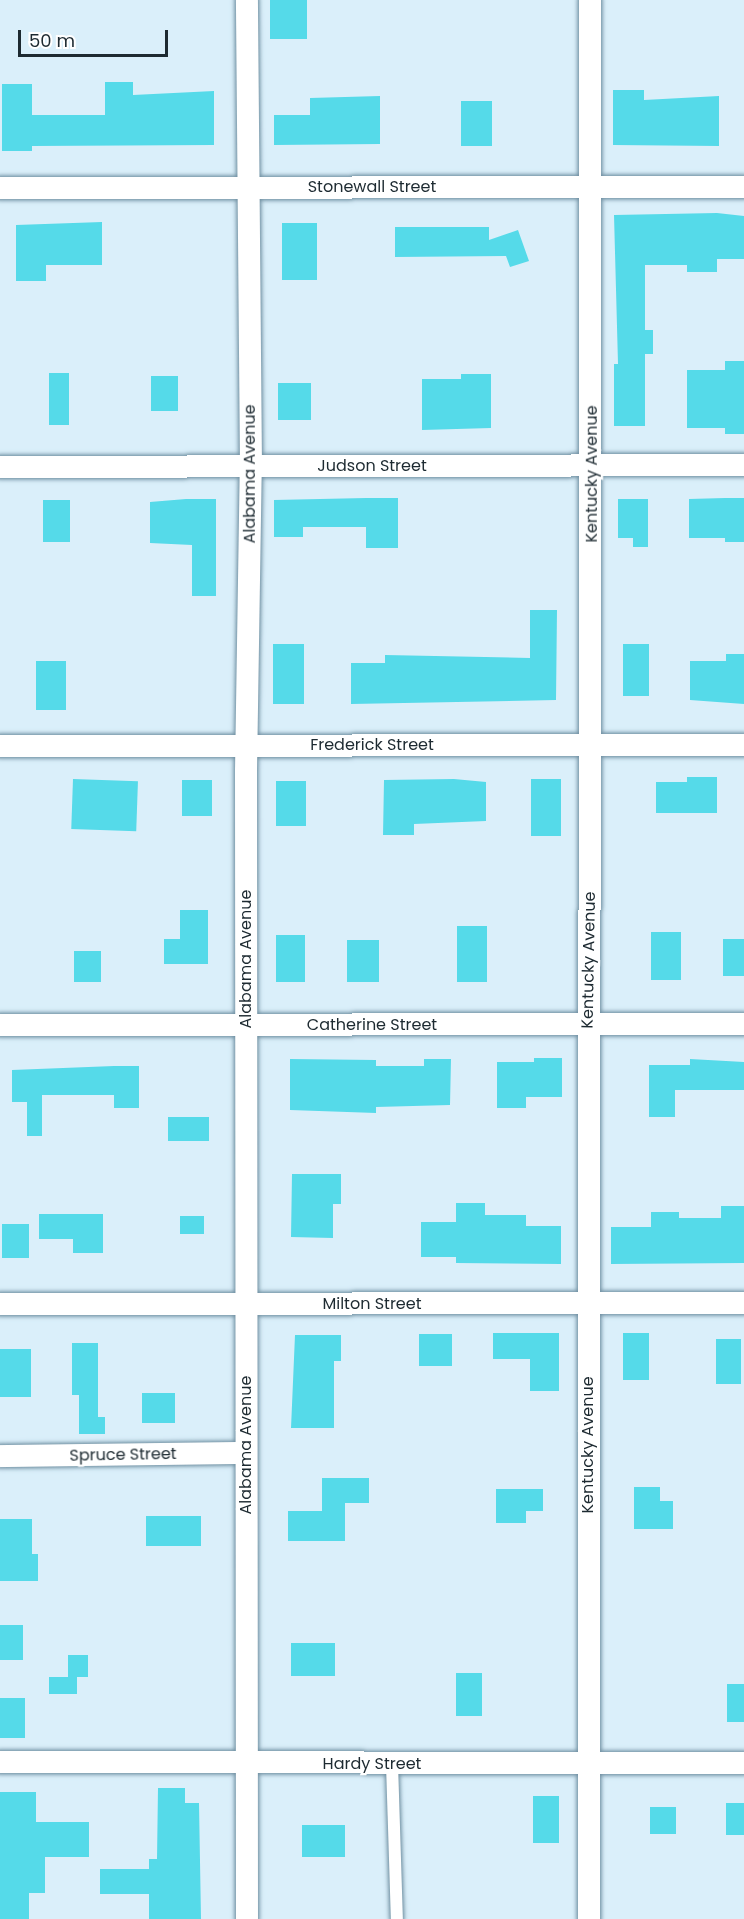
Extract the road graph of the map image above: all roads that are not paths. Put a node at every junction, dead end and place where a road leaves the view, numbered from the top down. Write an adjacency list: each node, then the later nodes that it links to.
1 (247, 0): 3 (street, Alabama Avenue)
2 (590, 0): 4 (street, Kentucky Avenue)
3 (249, 187): 4 (street, Stonewall Street); 6 (street, Stonewall Street); 10 (street, Alabama Avenue)
4 (591, 187): 5 (street, Stonewall Street); 8 (street, Kentucky Avenue)
5 (744, 187)
6 (0, 188)
7 (744, 465): 8 (street, Judson Street)
8 (592, 466): 10 (street, Judson Street); 14 (street, Kentucky Avenue)
9 (0, 467): 10 (street, Judson Street)
10 (251, 467): 13 (street, Alabama Avenue)
11 (744, 745): 14 (street, Frederick Street)
12 (0, 746): 13 (street, Frederick Street)
13 (247, 746): 14 (street, Frederick Street); 18 (street, Alabama Avenue)
14 (592, 746): 15 (street, Kentucky Avenue)
15 (588, 1024): 16 (street, Catherine Street); 18 (street, Catherine Street); 21 (street, Kentucky Avenue)
16 (744, 1024)
17 (0, 1025): 18 (street, Catherine Street)
18 (246, 1025): 22 (street, Alabama Avenue)
19 (744, 1303): 21 (street, Milton Street)
20 (0, 1304): 22 (street, Milton Street)
21 (588, 1304): 22 (street, Milton Street); 29 (street, Kentucky Avenue)
22 (247, 1305): 23 (street, Alabama Avenue)
23 (245, 1453): 24 (street, Spruce Street); 27 (street, Alabama Avenue)
24 (0, 1456)
25 (0, 1762): 27 (street, Hardy Street)
26 (744, 1763): 29 (street, Hardy Street)
27 (246, 1764): 28 (street, Hardy Street); 30 (street, Alabama Avenue)
28 (392, 1764): 29 (street, Hardy Street); 31 (lane)
29 (589, 1764): 32 (street, Kentucky Avenue)
30 (247, 1919)
31 (397, 1919)
32 (589, 1919)

